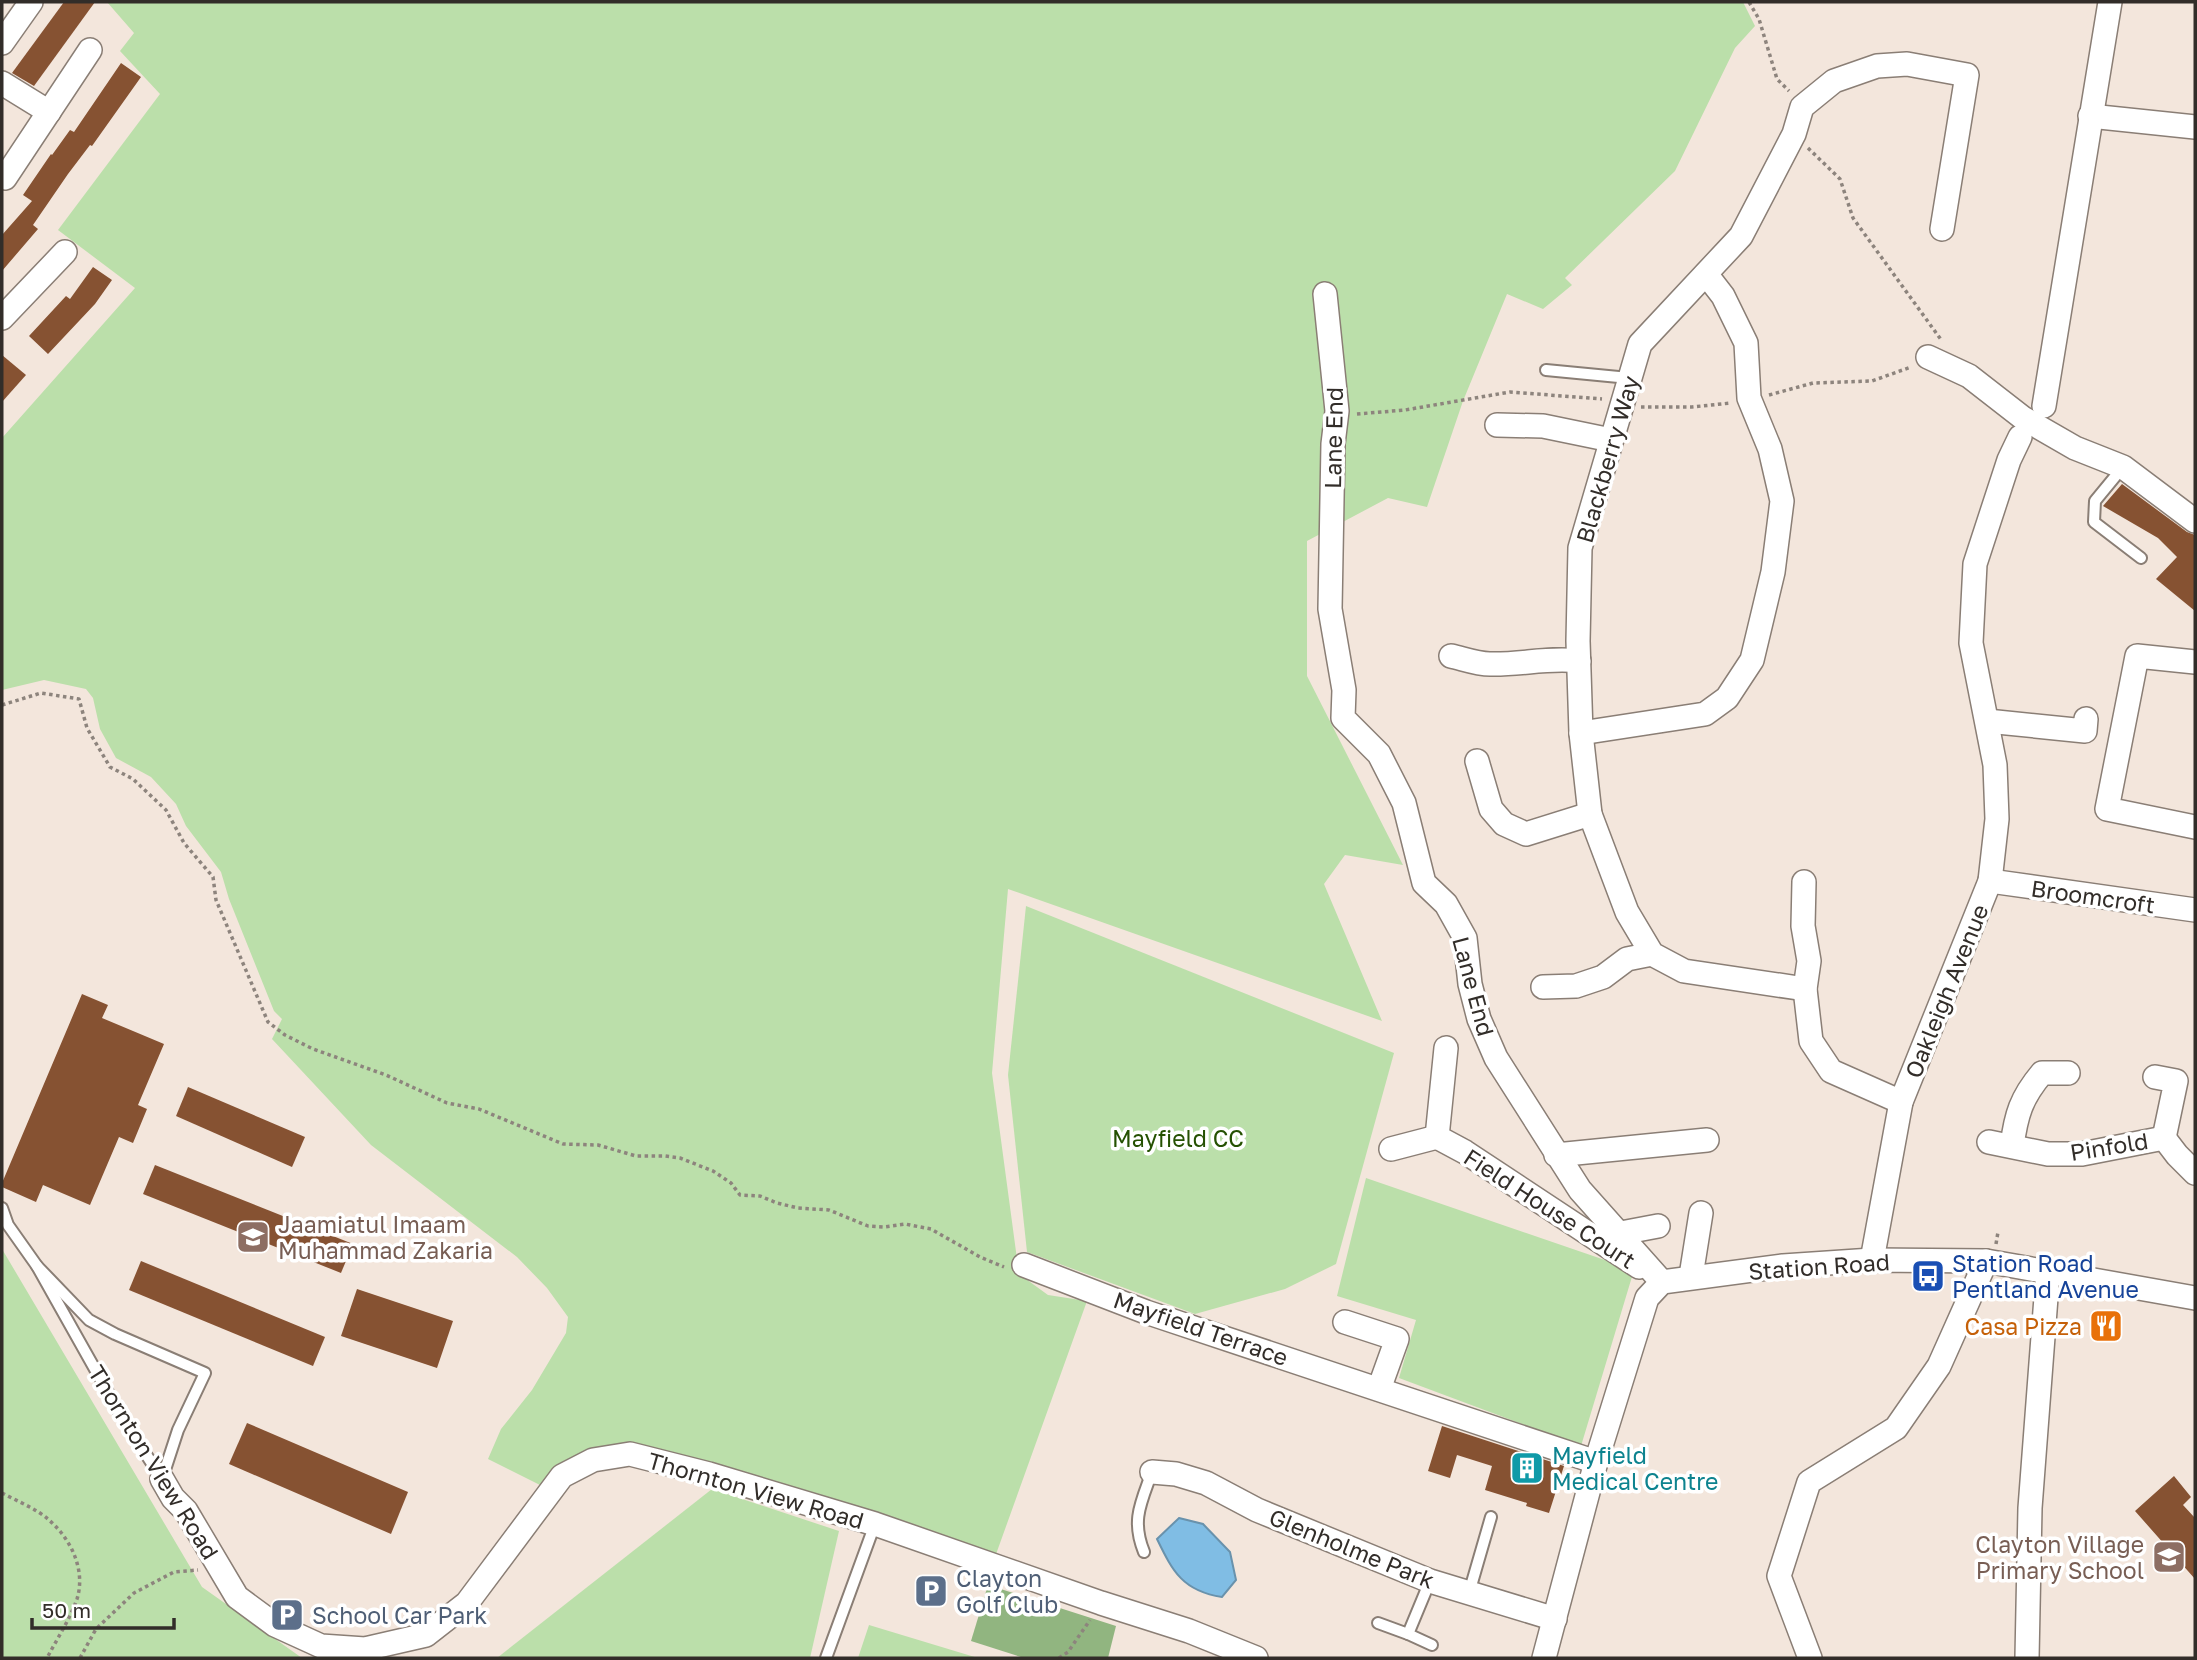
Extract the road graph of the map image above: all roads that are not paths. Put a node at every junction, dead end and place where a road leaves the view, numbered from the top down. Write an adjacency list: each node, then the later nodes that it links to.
1 (31, 2): 3 (street)
2 (2110, 2): 7 (street)
3 (2, 43)
4 (90, 50): 6 (street)
5 (2, 83): 6 (street)
6 (49, 112): 9 (street)
7 (2090, 116): 8 (street); 18 (street)
8 (2195, 127)
9 (5, 178)
10 (1942, 229): 12 (street, Blackberry Way)
11 (65, 252): 14 (street)
12 (1706, 274): 17 (street, Blackberry Way); 30 (street)
13 (1325, 294): 50 (street, Lane End)
14 (2, 317)
15 (1936, 351): 22 (street)
16 (1546, 370): 17 (lane)
17 (1629, 378): 21 (street, Blackberry Way)
18 (2044, 406)
19 (1497, 425): 21 (street)
20 (2020, 438): 29 (street, Oakleigh Avenue)
21 (1611, 440): 26 (street, Blackberry Way)
22 (2123, 467): 23 (street); 24 (lane)
23 (2195, 521)
24 (2141, 558)
25 (1451, 656): 26 (street)
26 (1579, 661): 30 (street, Blackberry Way)
27 (2195, 663): 33 (street)
28 (2086, 719): 29 (street)
29 (1987, 721): 34 (street, Oakleigh Avenue)
30 (1581, 733): 32 (street, Blackberry Way)
31 (1477, 761): 32 (street)
32 (1590, 814): 37 (street, Blackberry Way)
33 (2195, 827)
34 (1990, 881): 36 (street, Broomcroft); 43 (street, Oakleigh Avenue)
35 (1804, 882): 39 (street)
36 (2195, 910)
37 (1651, 954): 38 (street); 39 (street)
38 (1544, 987)
39 (1805, 989): 43 (street)
40 (1446, 1048): 44 (street, Field House Court)
41 (2068, 1073): 48 (street)
42 (2155, 1077): 45 (street, Pinfold)
43 (1901, 1102): 56 (street, Oakleigh Avenue)
44 (1437, 1137): 49 (street, Field House Court); 62 (street, Field House Court)
45 (2164, 1138): 48 (street, Pinfold); 51 (street, Pinfold)
46 (1707, 1140): 50 (street)
47 (1989, 1142): 48 (street, Pinfold)
48 (2012, 1146)
49 (1391, 1149)
50 (1556, 1155): 55 (street, Lane End)
51 (2195, 1173)
52 (2, 1208): 59 (lane, Thornton View Road)
53 (1700, 1213): 61 (street)
54 (1658, 1226): 55 (street)
55 (1621, 1233): 62 (street, Lane End)
56 (1871, 1260): 57 (street, Station Road); 61 (street, Station Road)
57 (1986, 1261): 60 (street, Station Road); 81 (street)
58 (1024, 1265): 65 (street, Mayfield Terrace)
59 (37, 1266): 68 (lane, Thornton View Road); 68 (lane)
60 (2048, 1271): 63 (street, Station Road); 82 (street)
61 (1691, 1276): 62 (street, Station Road)
62 (1662, 1282): 66 (street)
63 (2195, 1298)
64 (1345, 1322): 65 (street)
65 (1379, 1389): 66 (street, Mayfield Terrace)
66 (1596, 1462): 74 (street)
67 (1152, 1472): 71 (lane); 72 (street, Glenholme Park)
68 (162, 1479): 70 (street, Thornton View Road)
69 (1491, 1517): 73 (lane)
70 (875, 1524): 78 (lane); 79 (street, Thornton View Road)
71 (1144, 1552)
72 (1430, 1581): 73 (street, Glenholme Park); 76 (lane)
73 (1468, 1593): 74 (street, Glenholme Park)
74 (1555, 1619): 80 (street)
75 (1378, 1623): 76 (lane)
76 (1408, 1634): 77 (lane)
77 (1432, 1645)
78 (827, 1658)
79 (1256, 1658)
80 (1544, 1658)
81 (1810, 1658)
82 (2027, 1658)

